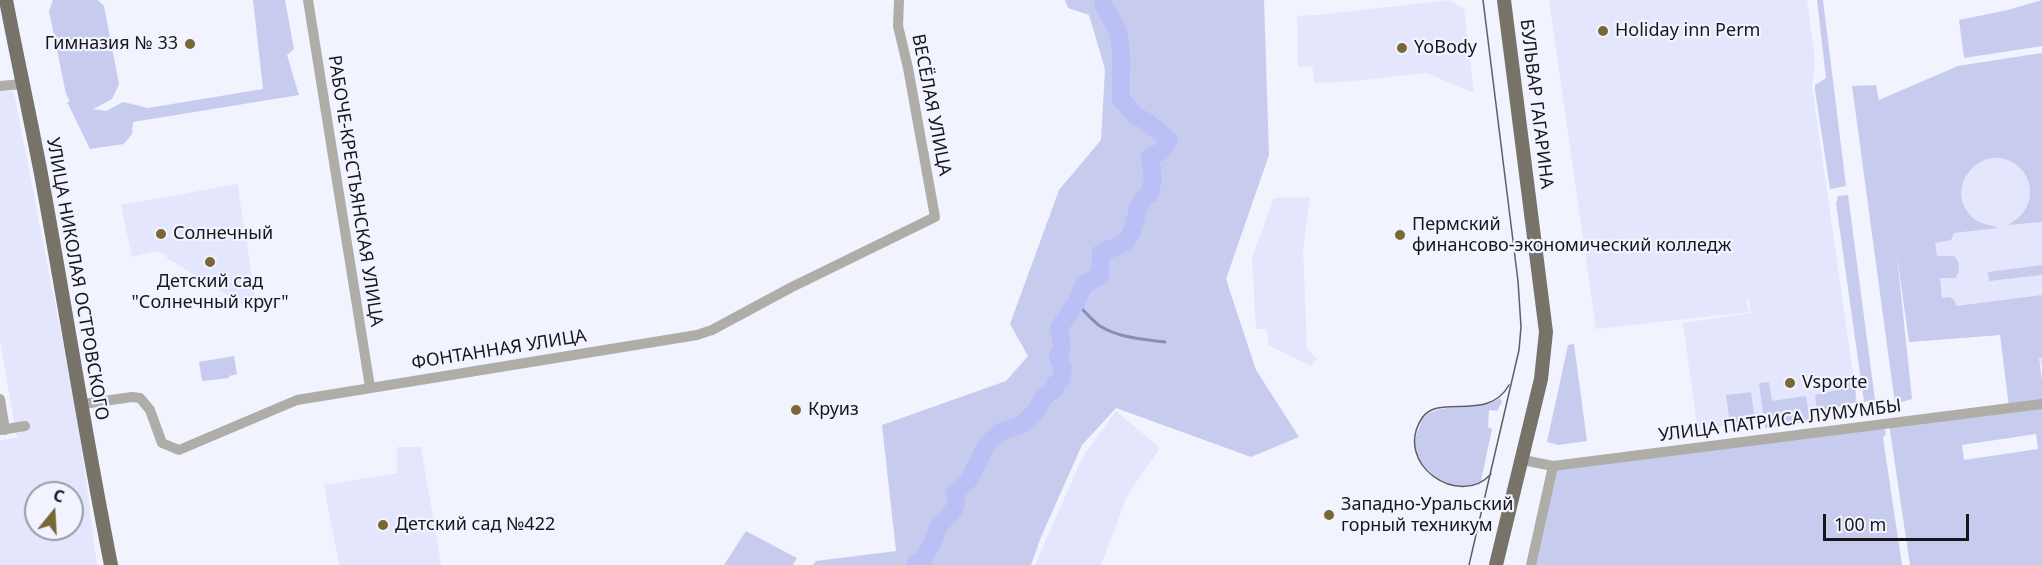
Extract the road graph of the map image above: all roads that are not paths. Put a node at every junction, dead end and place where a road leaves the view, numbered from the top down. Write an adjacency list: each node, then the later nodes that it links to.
1 (6, 0): 5 (main road, УЛИЦА НИКОЛАЯ ОСТРОВСКОГО)
2 (308, 0): 8 (street, РАБОЧЕ-КРЕСТЬЯНСКАЯ УЛИЦА)
3 (899, 0): 7 (street, ВЕСЁЛАЯ УЛИЦА)
4 (1504, 0): 14 (main road, БУЛЬВАР ГАГАРИНА)
5 (22, 84): 6 (street); 10 (main road, УЛИЦА НИКОЛАЯ ОСТРОВСКОГО)
6 (0, 86)
7 (935, 217): 8 (street, ФОНТАННАЯ УЛИЦА)
8 (370, 387): 10 (street, ФОНТАННАЯ УЛИЦА)
9 (0, 399): 13 (street)
10 (82, 404): 16 (main road, УЛИЦА НИКОЛАЯ ОСТРОВСКОГО)
11 (2042, 404): 15 (street, УЛИЦА ПАТРИСА ЛУМУМБЫ)
12 (25, 426): 13 (street)
13 (2, 430)
14 (1523, 460): 15 (street, УЛИЦА ПАТРИСА ЛУМУМБЫ); 17 (main road, БУЛЬВАР ГАГАРИНА)
15 (1553, 466): 18 (street)
16 (111, 565)
17 (1496, 565)
18 (1531, 565)

